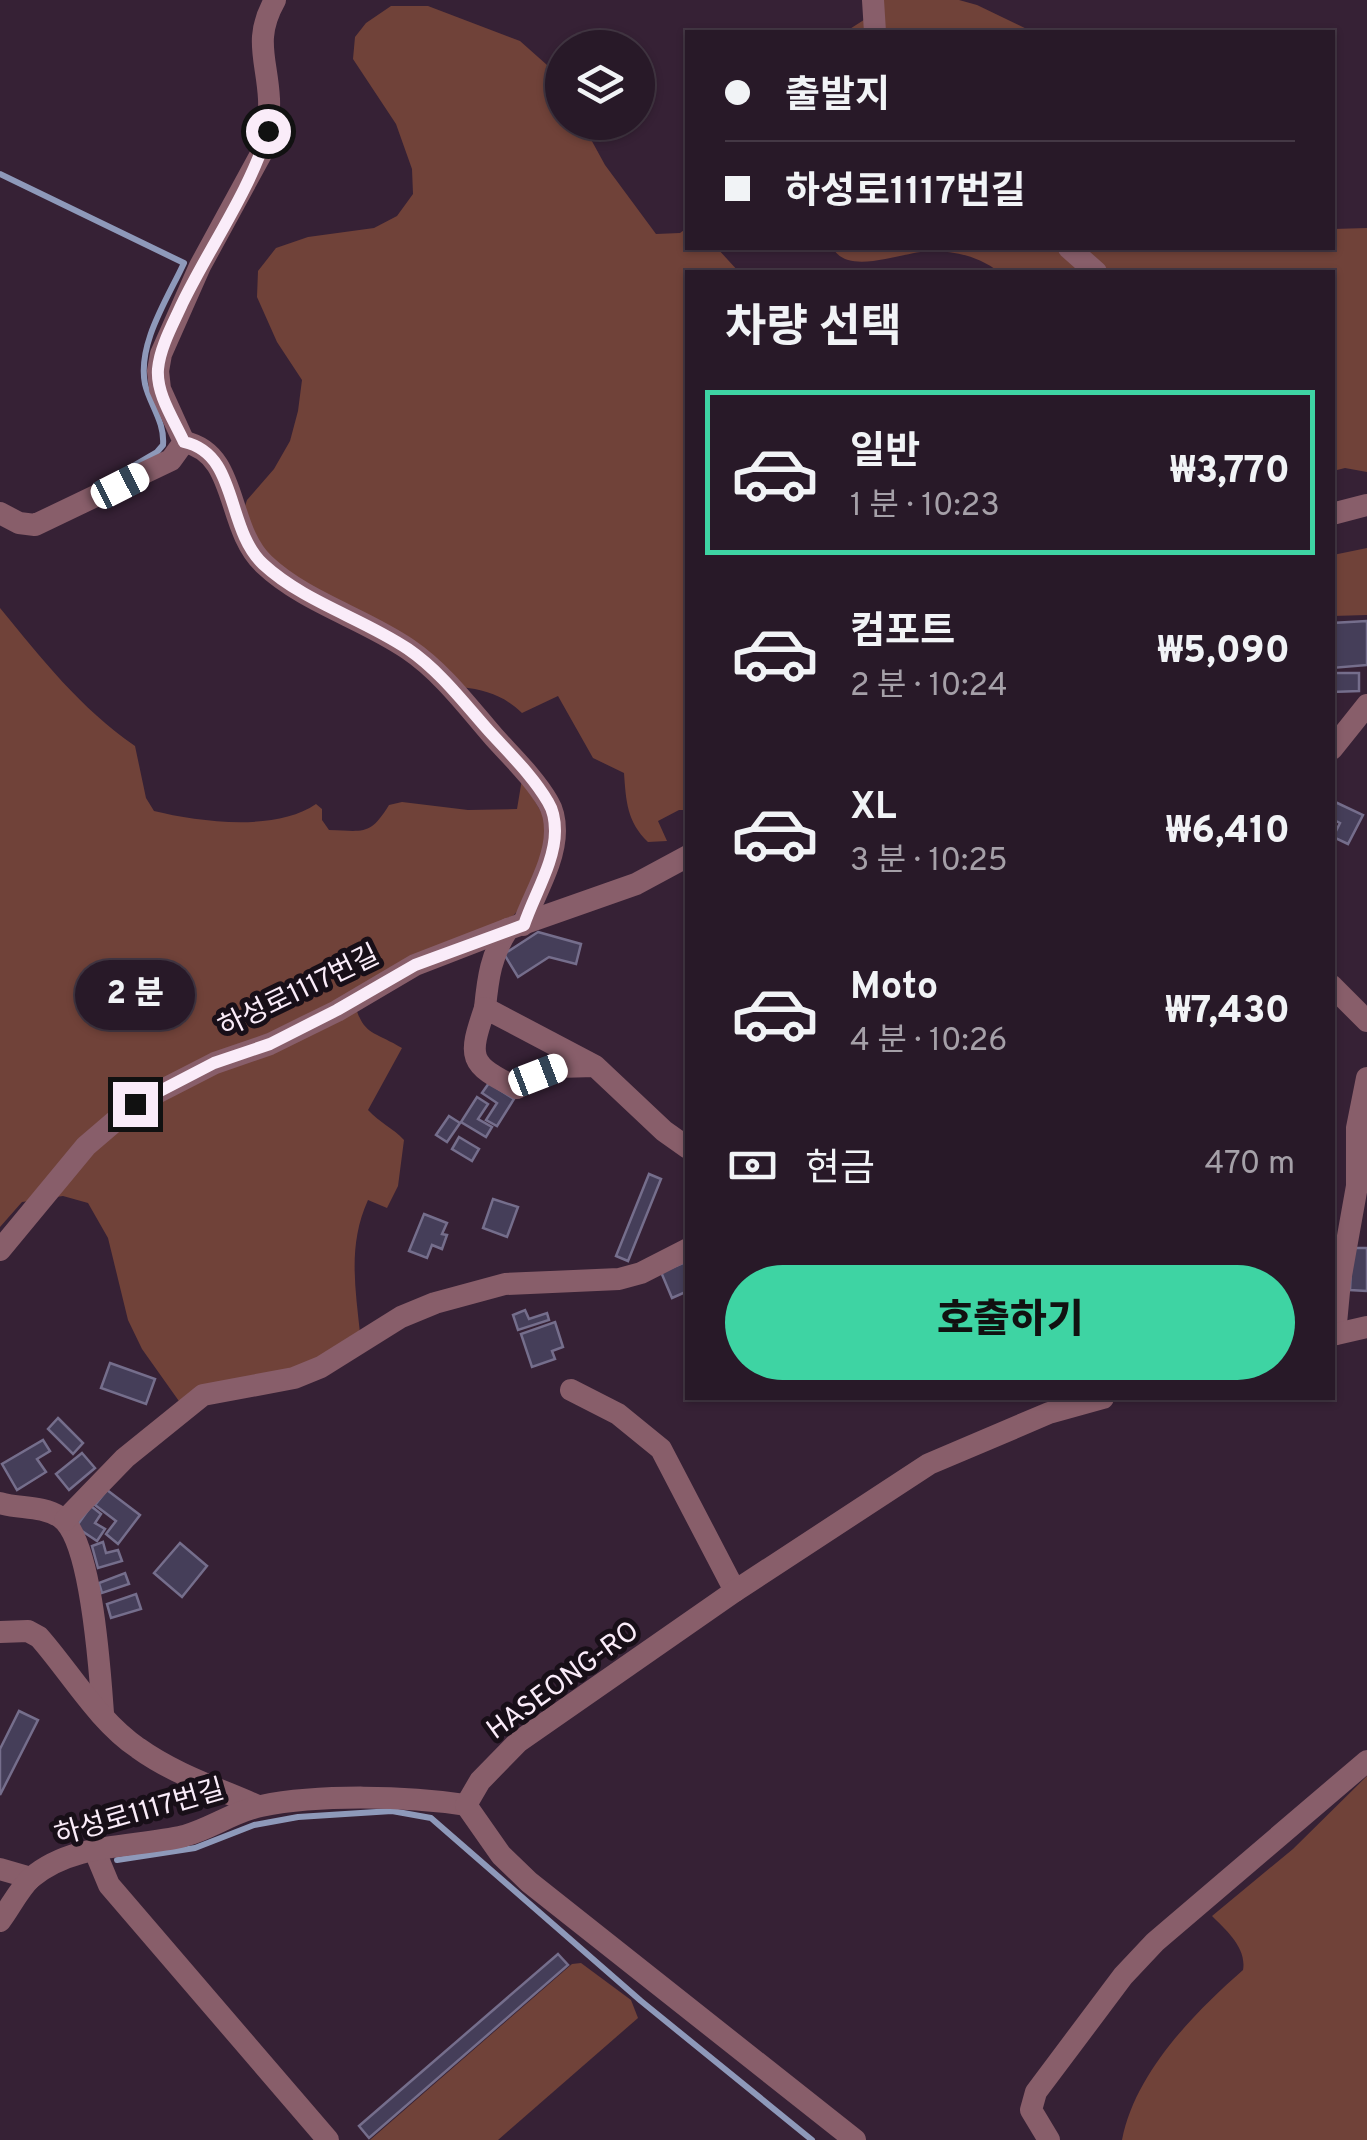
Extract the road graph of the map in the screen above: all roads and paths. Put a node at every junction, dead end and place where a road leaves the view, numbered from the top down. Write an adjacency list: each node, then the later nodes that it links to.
1 (275, 0): 6 (street)
2 (872, 0): 3 (street)
3 (875, 30)
4 (1072, 250): 5 (street)
5 (1094, 270)
6 (184, 442): 8 (street); 13 (street)
7 (1367, 505): 9 (street)
8 (0, 513)
9 (1335, 513)
10 (1367, 705): 11 (street)
11 (1335, 746)
12 (685, 858): 13 (street, 하성로1117번길)
13 (516, 927): 15 (street); 20 (street, 하성로1117번길)
14 (1335, 989): 16 (street)
15 (485, 1008): 17 (street); 17 (street)
16 (1367, 1020)
17 (596, 1066): 19 (street)
18 (1367, 1078): 22 (street)
19 (685, 1146)
20 (0, 1250)
21 (685, 1250): 29 (street)
22 (1335, 1326)
23 (1367, 1327): 24 (street)
24 (1335, 1335)
25 (570, 1390): 30 (street)
26 (1086, 1400): 27 (street, HASEONG-RO)
27 (1047, 1405): 30 (street, HASEONG-RO)
28 (0, 1504): 29 (street)
29 (65, 1520): 32 (street)
30 (735, 1591): 35 (street, HASEONG-RO)
31 (0, 1632): 32 (street, 하성로1117번길)
32 (103, 1713): 34 (street, 하성로1117번길)
33 (1367, 1761): 42 (street)
34 (258, 1806): 35 (street, 하성로1117번길); 36 (street, 하성로1117번길)
35 (466, 1806): 41 (street)
36 (94, 1850): 38 (street, 하성로1117번길); 40 (street)
37 (0, 1870): 38 (street)
38 (31, 1878): 39 (street, 하성로1117번길)
39 (0, 1921)
40 (328, 2140)
41 (854, 2140)
42 (1049, 2140)

